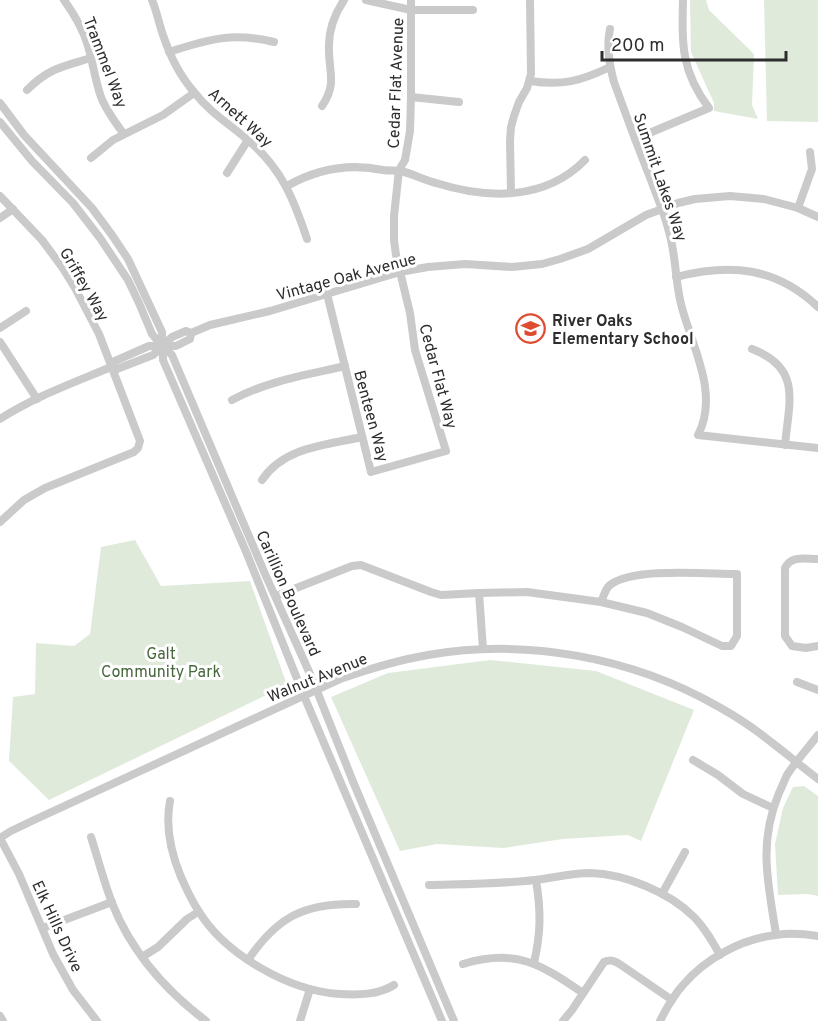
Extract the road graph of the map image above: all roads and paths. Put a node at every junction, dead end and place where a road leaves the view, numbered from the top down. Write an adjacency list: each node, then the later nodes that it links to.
1 (64, 0): 13 (street, Trammel Way)
2 (152, 0): 12 (street, Arnett Way)
3 (344, 0): 21 (street)
4 (366, 0): 8 (street)
5 (411, 0): 8 (street, Cedar Flat Avenue)
6 (530, 0): 15 (street)
7 (683, 0): 24 (street)
8 (411, 10): 9 (street); 18 (street, Cedar Flat Avenue)
9 (472, 10)
10 (610, 29): 14 (street, Summit Lakes Way)
11 (274, 42): 12 (street)
12 (169, 52): 17 (street, Arnett Way)
13 (91, 58): 16 (street); 23 (street, Trammel Way)
14 (610, 67): 15 (street); 24 (street, Summit Lakes Way)
15 (530, 81): 32 (street)
16 (27, 90)
17 (194, 93): 23 (street); 25 (street, Arnett Way)
18 (411, 97): 19 (street); 29 (street, Cedar Flat Avenue)
19 (459, 102)
20 (0, 104): 47 (street, Carillion Boulevard)
21 (322, 106)
22 (0, 122): 47 (street, Carillion Boulevard)
23 (123, 134): 27 (street)
24 (635, 139): 36 (street, Summit Lakes Way)
25 (248, 140): 30 (street); 31 (street, Arnett Way)
26 (810, 152): 34 (street)
27 (91, 158)
28 (585, 160): 32 (street)
29 (399, 170): 31 (street); 32 (street); 40 (street, Cedar Flat Avenue)
30 (227, 173)
31 (287, 186): 39 (street, Arnett Way)
32 (512, 193)
33 (0, 196): 35 (street, Griffey Way)
34 (798, 208): 36 (street, Vintage Oak Avenue); 37 (street, Vintage Oak Avenue)
35 (13, 209): 38 (street); 50 (street, Griffey Way)
36 (661, 209): 40 (street, Vintage Oak Avenue); 41 (street, Summit Lakes Way)
37 (818, 217)
38 (0, 218)
39 (307, 239)
40 (399, 272): 42 (street, Vintage Oak Avenue); 57 (street, Cedar Flat Way)
41 (676, 277): 43 (street); 55 (street, Summit Lakes Way)
42 (327, 294): 47 (street, Vintage Oak Avenue); 49 (street, Benteen Way)
43 (818, 307)
44 (26, 311): 45 (street)
45 (0, 328)
46 (0, 342): 51 (street)
47 (162, 346): 50 (street, Vintage Oak Avenue); 62 (street, Carillion Boulevard); 69 (street, Carillion Boulevard)
48 (752, 349): 55 (street)
49 (345, 366): 52 (street); 54 (street, Benteen Way)
50 (111, 367): 51 (street, Vintage Oak Avenue); 59 (street, Griffey Way)
51 (38, 399): 53 (street, Vintage Oak Avenue)
52 (232, 400)
53 (0, 419)
54 (362, 437): 57 (street, Benteen Way); 58 (street)
55 (785, 445): 56 (street)
56 (818, 448)
57 (446, 451)
58 (262, 480)
59 (0, 522)
60 (818, 559): 64 (street)
61 (479, 593): 62 (street); 63 (street); 65 (street)
62 (276, 596): 67 (street, Carillion Boulevard)
63 (601, 602): 63 (street)
64 (818, 646)
65 (483, 649): 67 (street, Walnut Avenue); 72 (street, Walnut Avenue)
66 (797, 682): 68 (street)
67 (316, 690): 69 (street, Walnut Avenue); 101 (street, Carillion Boulevard)
68 (818, 690)
69 (304, 696): 77 (street, Walnut Avenue); 100 (street, Carillion Boulevard)
70 (818, 735): 72 (street)
71 (693, 760): 75 (street)
72 (796, 763): 73 (street, Walnut Avenue); 75 (street)
73 (818, 779)
74 (170, 801): 84 (street)
75 (773, 808): 86 (street)
76 (91, 837): 82 (street)
77 (0, 838): 85 (street, Elk Hills Drive)
78 (685, 852): 81 (street)
79 (536, 880): 80 (street); 81 (street); 91 (street)
80 (429, 885)
81 (662, 894): 88 (street)
82 (112, 902): 85 (street); 89 (street)
83 (356, 904): 90 (street)
84 (198, 912): 89 (street); 90 (street)
85 (43, 928): 97 (street, Elk Hills Drive)
86 (776, 934): 87 (street); 88 (street)
87 (818, 936)
88 (720, 954): 96 (street)
89 (142, 957): 98 (street)
90 (248, 960): 94 (street)
91 (534, 963): 92 (street); 95 (street)
92 (463, 964)
93 (394, 985): 94 (street)
94 (310, 989): 99 (street)
95 (583, 993): 96 (street); 102 (street)
96 (672, 1000): 103 (street)
97 (97, 1021)
98 (206, 1021)
99 (300, 1021)
100 (442, 1021)
101 (454, 1021)
102 (563, 1021)
103 (660, 1021)

